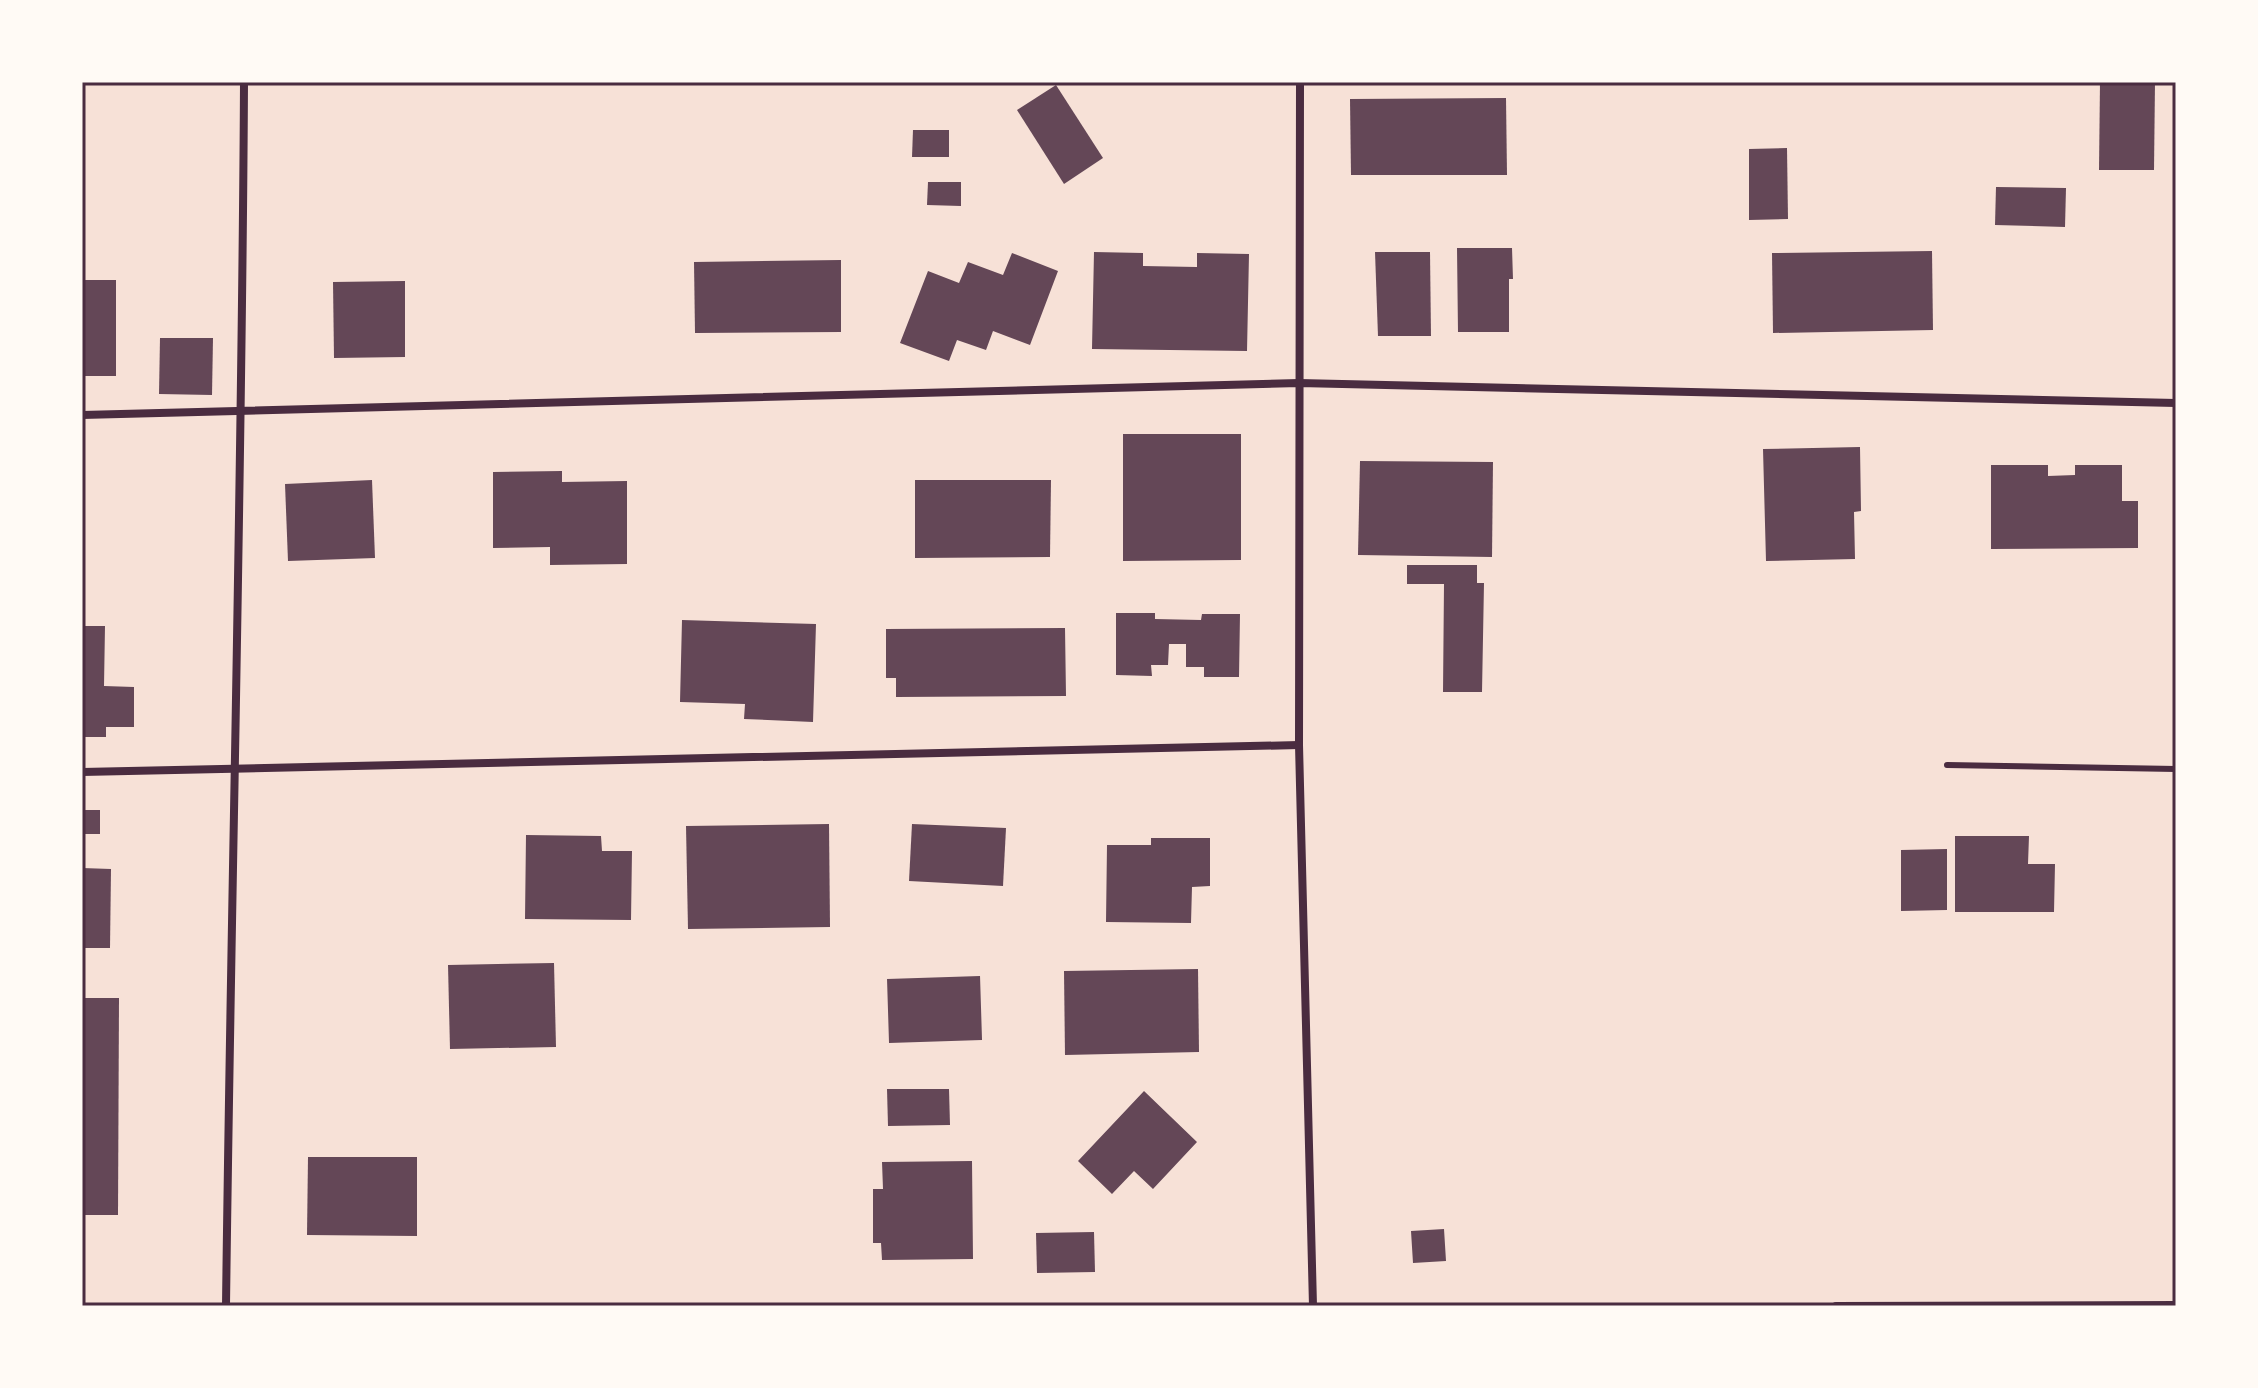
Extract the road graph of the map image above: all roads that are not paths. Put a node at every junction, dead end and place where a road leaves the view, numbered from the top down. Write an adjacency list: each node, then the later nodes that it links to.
1 (244, 82): 5 (street)
2 (1300, 82): 3 (street)
3 (1299, 383): 4 (street); 5 (street); 7 (street)
4 (2176, 403)
5 (243, 412): 6 (street); 9 (street)
6 (82, 415)
7 (1299, 745): 9 (street); 14 (street)
8 (1947, 765): 10 (lane)
9 (233, 769): 11 (street); 13 (street)
10 (2176, 769)
11 (82, 772)
12 (2176, 1305): 15 (street)
13 (226, 1306)
14 (1313, 1306)
15 (1836, 1306)

